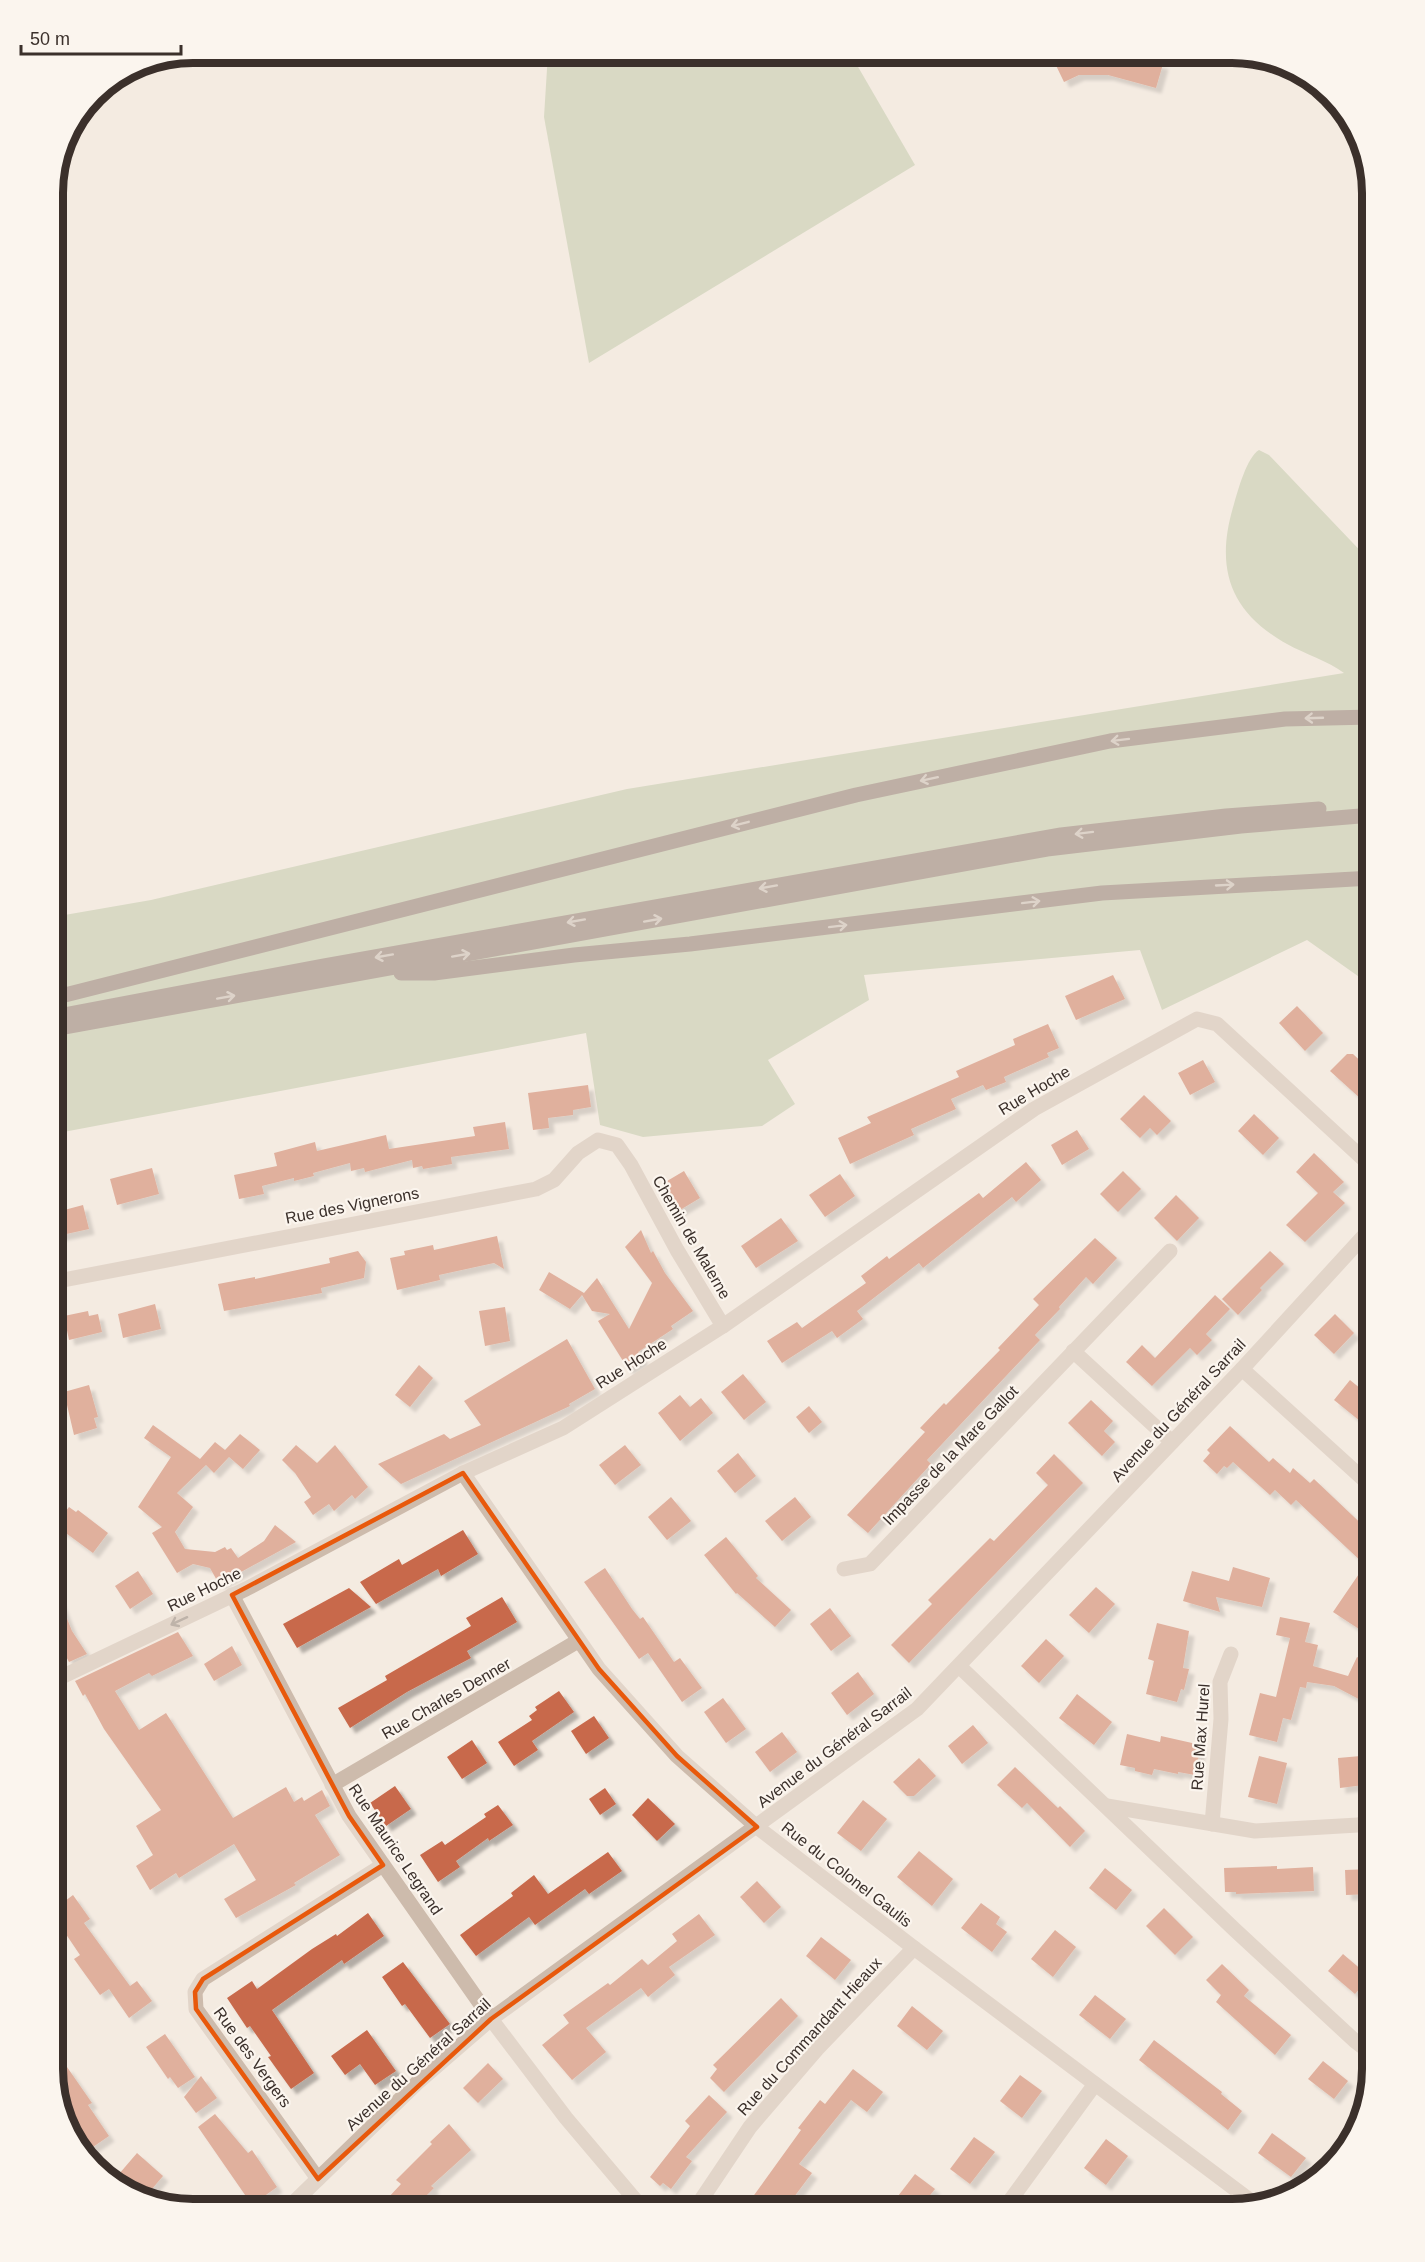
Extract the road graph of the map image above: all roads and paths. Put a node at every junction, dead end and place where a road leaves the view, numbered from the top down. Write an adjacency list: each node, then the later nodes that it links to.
1 (1362, 717): 6 (main road, one-way to 6)
2 (1362, 805): 7 (main road, one-way to 7)
3 (1362, 815): 5 (main road, one-way to 3)
4 (1362, 879): 5 (main road, one-way to 4)
5 (362, 973): 8 (main road, one-way to 5)
6 (63, 995)
7 (63, 1015)
8 (63, 1027)
9 (1362, 1158): 14 (street, Rue Hoche)
10 (631, 1165): 13 (street, Rue des Vignerons); 14 (street, Chemin de Malerne)
11 (1362, 1238): 16 (street, Avenue du Général Sarrail)
12 (1170, 1251): 15 (street, Impasse de la Mare Gallot)
13 (63, 1280)
14 (723, 1326): 18 (street, Rue Hoche)
15 (1074, 1351): 17 (street); 20 (street, Impasse de la Mare Gallot)
16 (1242, 1369): 17 (street, Avenue du Général Sarrail); 19 (street)
17 (1172, 1443): 24 (street, Avenue du Général Sarrail)
18 (464, 1473): 21 (street, Rue Hoche); 22 (street, Rue du Colonel Gaulis)
19 (1362, 1478)
20 (844, 1569)
21 (232, 1596): 25 (street, Rue Hoche, one-way to 25); 26 (street, Rue Maurice Legrand)
22 (578, 1641): 26 (street, Rue Charles Denner); 30 (street, Rue du Colonel Gaulis)
23 (1232, 1654): 28 (street, Rue Max Hurel)
24 (960, 1666): 27 (street); 30 (street, Avenue du Général Sarrail)
25 (63, 1674)
26 (332, 1785): 31 (street, Rue Maurice Legrand)
27 (1107, 1806): 28 (street); 34 (street)
28 (1212, 1824): 29 (street)
29 (1362, 1824)
30 (757, 1827): 32 (street, Rue du Colonel Gaulis); 33 (street, Avenue du Général Sarrail)
31 (383, 1865): 33 (street, Rue Maurice Legrand); 36 (street, Rue des Vergers)
32 (914, 1948): 35 (street, Rue du Colonel Gaulis); 40 (street, Rue du Commandant Hieaux)
33 (491, 2019): 36 (street, Avenue du Général Sarrail); 39 (street)
34 (1362, 2046)
35 (1095, 2084): 37 (street, Rue du Colonel Gaulis); 41 (street)
36 (318, 2179): 38 (street, Avenue du Général Sarrail)
37 (1247, 2198)
38 (297, 2199)
39 (635, 2199)
40 (702, 2199)
41 (1012, 2199)

